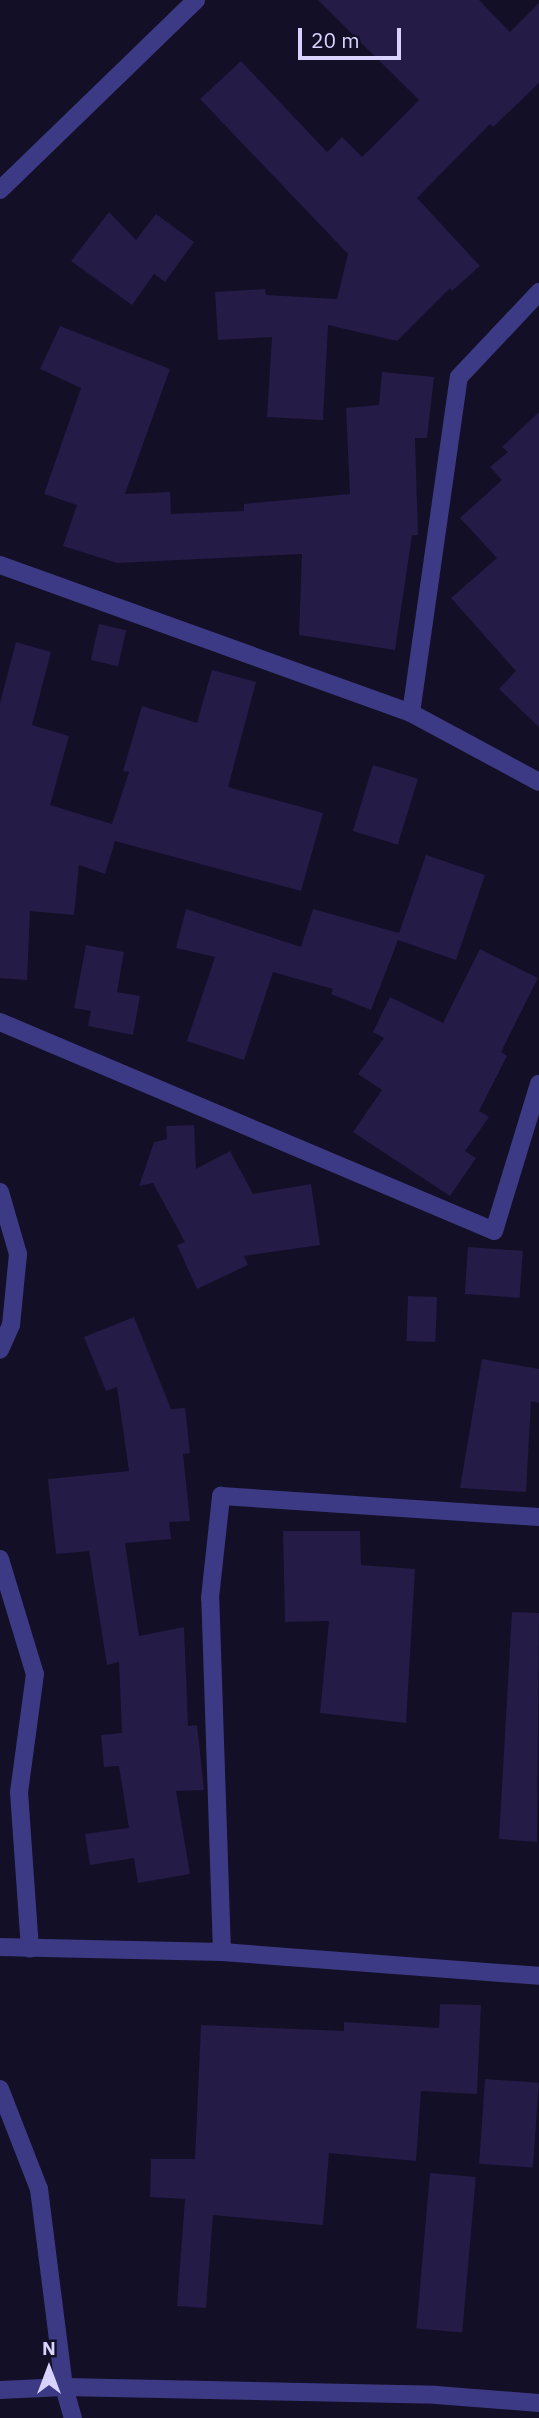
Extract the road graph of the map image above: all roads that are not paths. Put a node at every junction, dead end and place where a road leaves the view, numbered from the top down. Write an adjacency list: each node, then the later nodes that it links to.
1 (196, 0): 2 (street)
2 (0, 190)
3 (539, 292): 5 (street)
4 (0, 565): 5 (street)
5 (411, 713): 6 (street)
6 (539, 782)
7 (0, 1022): 8 (street)
8 (539, 1084)
9 (0, 1192): 10 (street)
10 (0, 1350)
11 (539, 1517): 15 (street)
12 (0, 1559): 14 (street)
13 (0, 1947): 14 (street)
14 (30, 1949): 15 (street)
15 (222, 1952): 16 (street)
16 (539, 1976)
17 (0, 2090): 18 (street)
18 (64, 2387): 19 (street); 20 (street); 21 (street)
19 (0, 2390)
20 (539, 2403)
21 (74, 2418)

